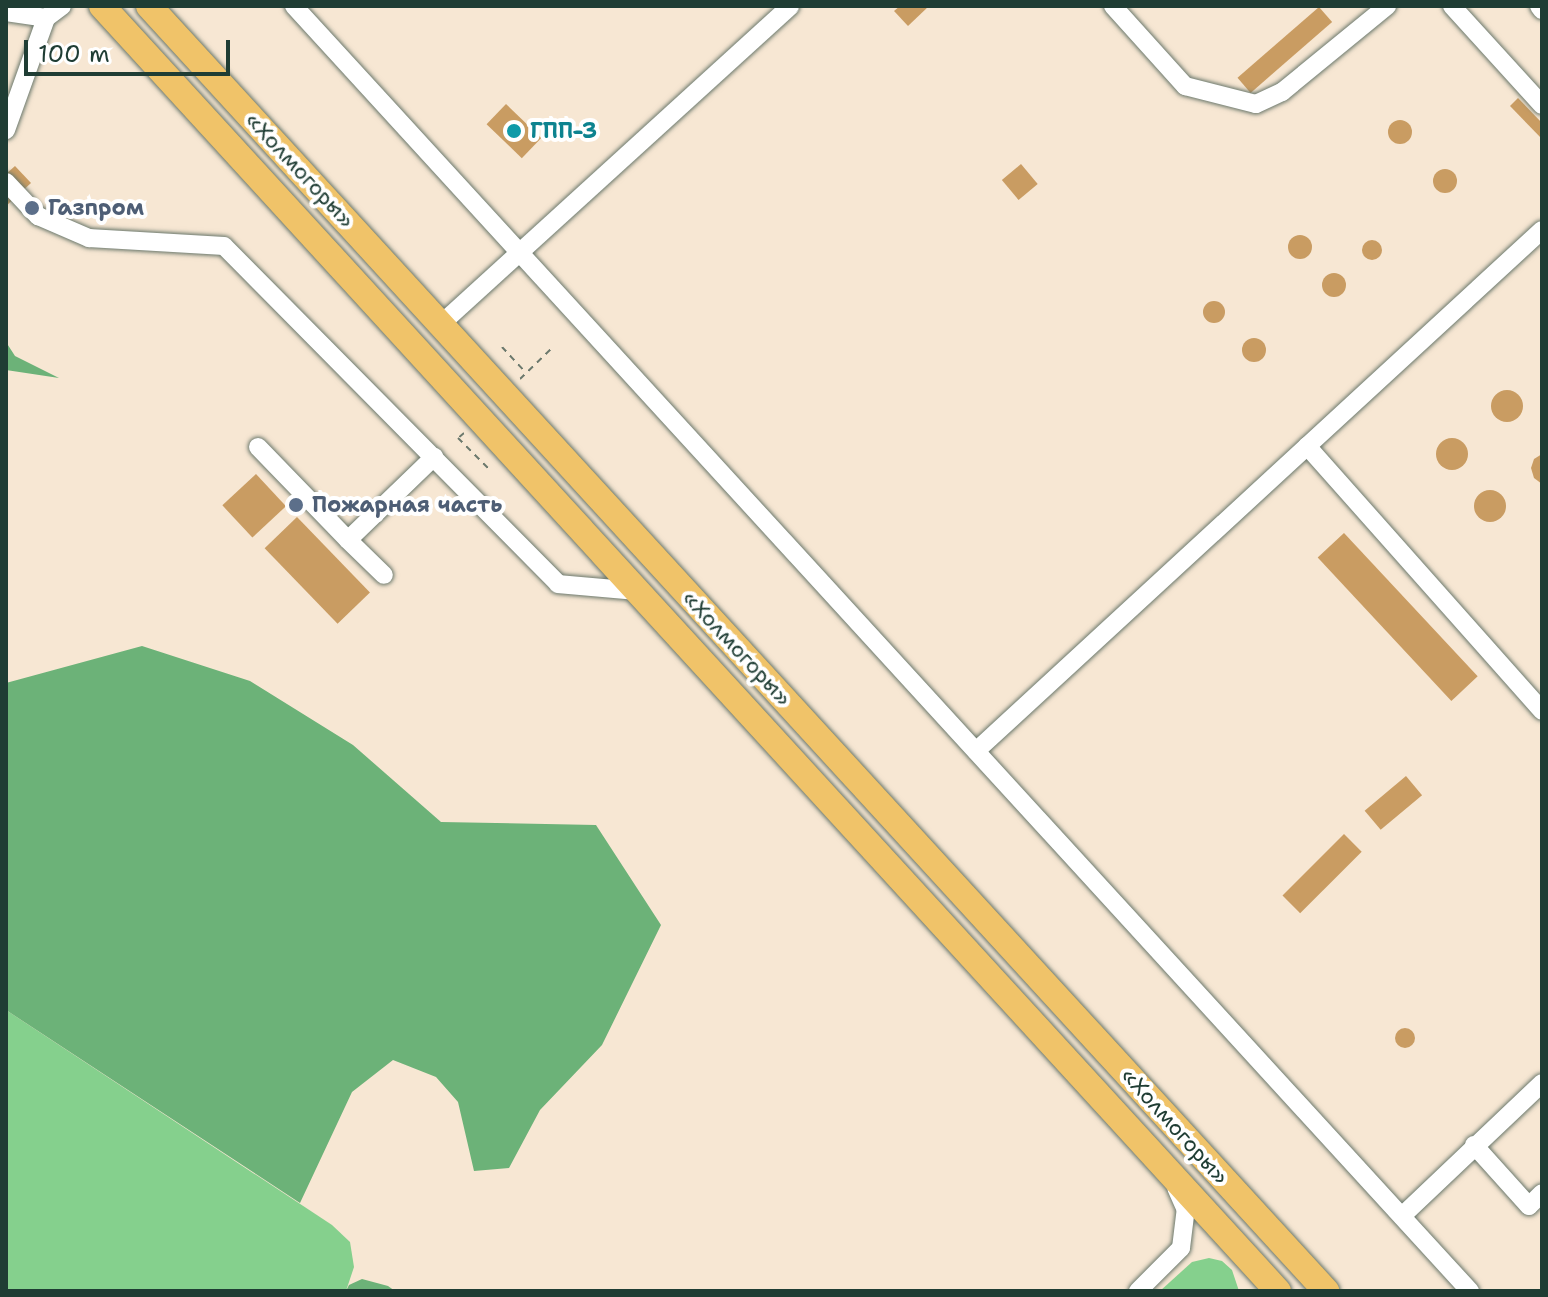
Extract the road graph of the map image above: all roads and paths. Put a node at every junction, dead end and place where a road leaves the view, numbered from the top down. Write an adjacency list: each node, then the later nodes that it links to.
1 (62, 6): 10 (street)
2 (102, 6): 25 (highway, «Холмогоры»)
3 (149, 6): 16 (highway, «Холмогоры»)
4 (294, 6): 15 (street)
5 (790, 6): 15 (street)
6 (1113, 6): 7 (street)
7 (1387, 6)
8 (1452, 6): 11 (street)
9 (6, 12): 10 (street)
10 (46, 18): 12 (street)
11 (1542, 105)
12 (6, 130)
13 (6, 182): 21 (street)
14 (1542, 230): 19 (street)
15 (520, 253): 16 (street); 27 (street)
16 (441, 324): 23 (highway, «Холмогоры»)
17 (502, 347): 18 (path)
18 (526, 373)
19 (1307, 446): 26 (street); 27 (street)
20 (258, 447): 22 (street)
21 (434, 457): 22 (street); 25 (street)
22 (348, 540): 24 (street)
23 (662, 567): 25 (highway); 35 (highway, «Холмогоры»)
24 (384, 575)
25 (637, 591): 30 (highway, «Холмогоры»)
26 (1542, 711)
27 (976, 751): 32 (street)
28 (1542, 1083): 29 (street)
29 (1474, 1145): 31 (street); 32 (street)
30 (1172, 1178): 33 (street); 34 (highway, «Холмогоры»)
31 (1542, 1193)
32 (1402, 1216): 36 (street)
33 (1138, 1291)
34 (1278, 1291)
35 (1326, 1291)
36 (1470, 1291)

